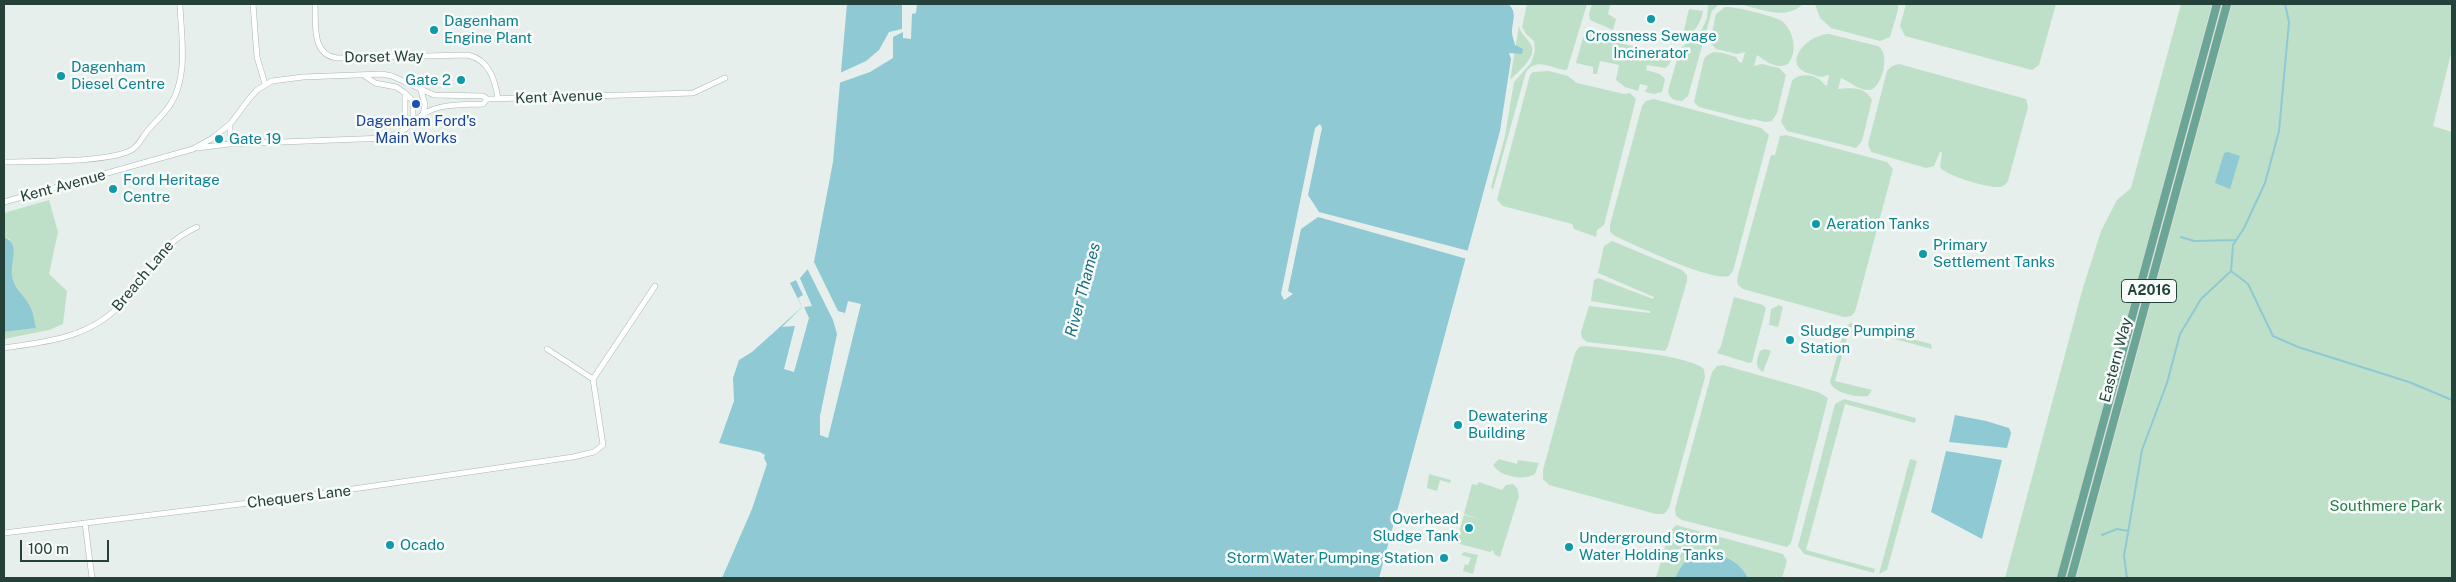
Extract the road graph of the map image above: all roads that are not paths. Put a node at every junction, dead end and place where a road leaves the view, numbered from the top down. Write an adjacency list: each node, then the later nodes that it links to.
1 (180, 4): 19 (street)
2 (253, 4): 8 (street)
3 (315, 4): 12 (street, Dorset Way)
4 (2217, 4): 29 (main road, Eastern Way / A2016)
5 (2227, 4): 30 (main road, Eastern Way / A2016)
6 (362, 75): 8 (street); 9 (street, Kent Avenue); 10 (street)
7 (725, 78): 12 (street, Kent Avenue)
8 (265, 84): 14 (street, Kent Avenue)
9 (419, 90): 11 (street, Kent Avenue); 13 (street)
10 (405, 93): 15 (street); 16 (street)
11 (487, 99): 12 (street, Kent Avenue); 13 (street)
12 (498, 99)
13 (423, 115): 15 (street)
14 (231, 123): 17 (street); 18 (street, Kent Avenue)
15 (413, 124): 16 (street)
16 (405, 130): 17 (street)
17 (242, 144): 18 (street)
18 (193, 149): 20 (street, Kent Avenue)
19 (4, 162)
20 (4, 202)
21 (197, 227): 23 (street, Breach Lane)
22 (654, 286): 25 (street)
23 (4, 348)
24 (547, 349): 25 (street)
25 (593, 378): 26 (street, Chequers Lane)
26 (85, 522): 27 (street, Chequers Lane); 28 (street)
27 (4, 533)
28 (92, 578)
29 (2061, 578)
30 (2071, 578)

